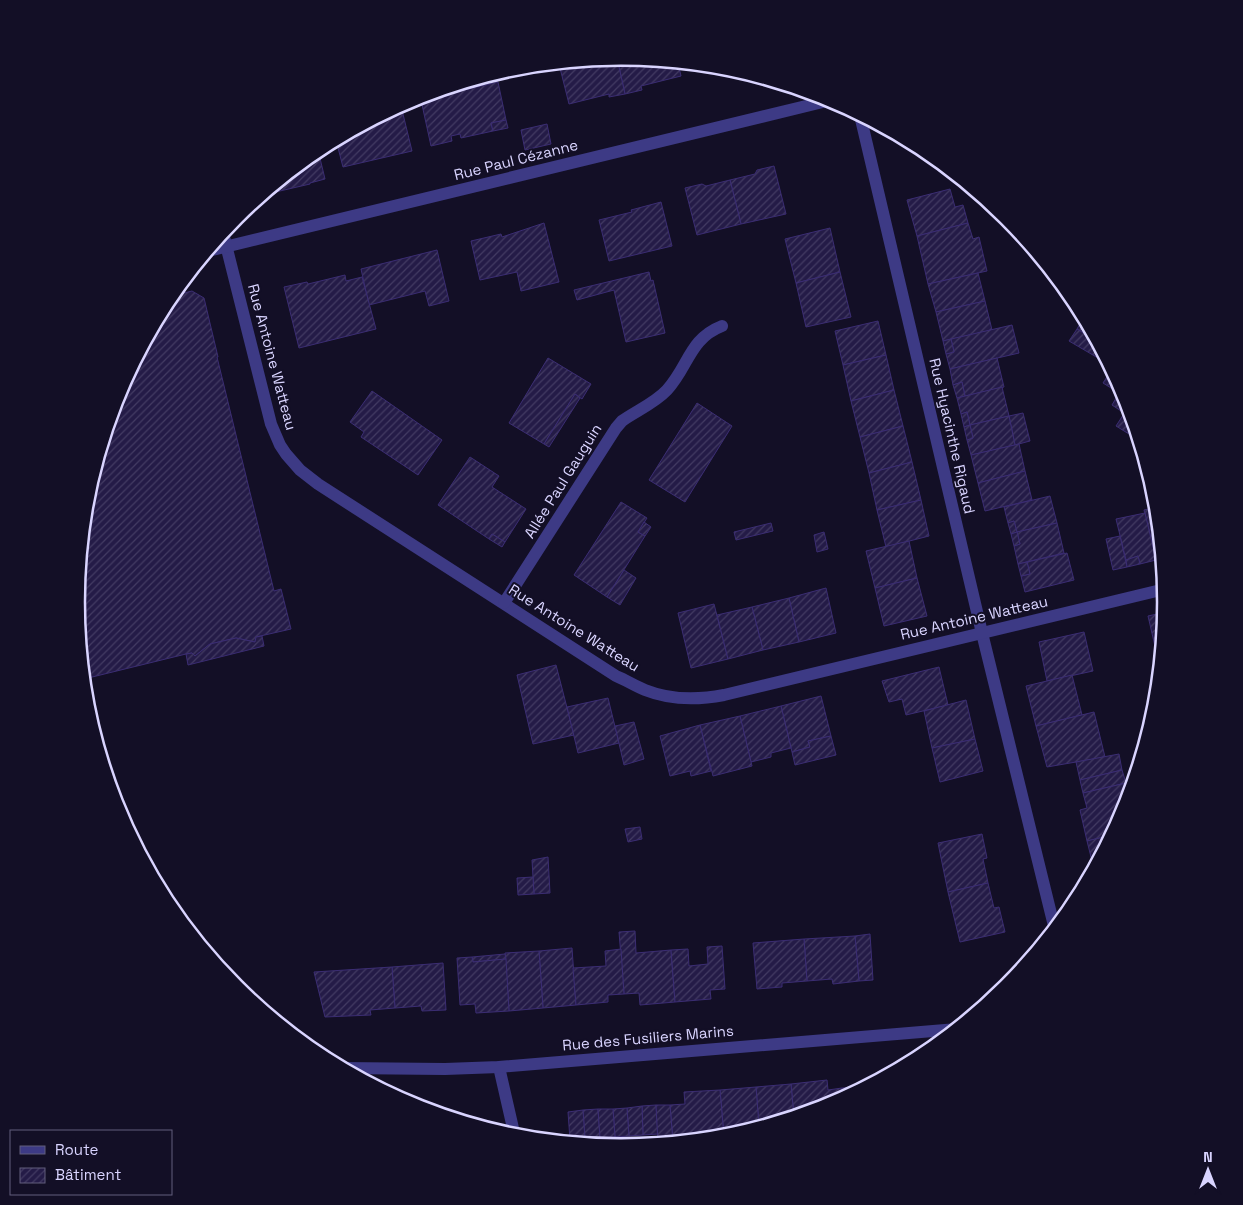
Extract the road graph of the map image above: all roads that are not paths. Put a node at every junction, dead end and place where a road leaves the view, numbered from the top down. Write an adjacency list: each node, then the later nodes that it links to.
1 (817, 103): 4 (street, Rue Paul Cézanne)
2 (862, 124): 9 (street, Rue Hyacinthe Rigaud)
3 (225, 242): 4 (street, Rue Antoine Watteau)
4 (226, 247): 5 (street, Rue Paul Cézanne); 8 (street, Rue Antoine Watteau)
5 (218, 249)
6 (722, 326): 8 (street, Allée Paul Gauguin)
7 (1158, 591): 9 (street, Rue Antoine Watteau)
8 (504, 603): 9 (street, Rue Antoine Watteau)
9 (982, 633): 10 (street, Rue Hyacinthe Rigaud)
10 (1053, 921)
11 (945, 1030): 12 (street, Rue des Fusiliers Marins)
12 (499, 1067): 13 (street, Rue des Fusiliers Marins); 14 (street)
13 (355, 1068)
14 (513, 1127)

